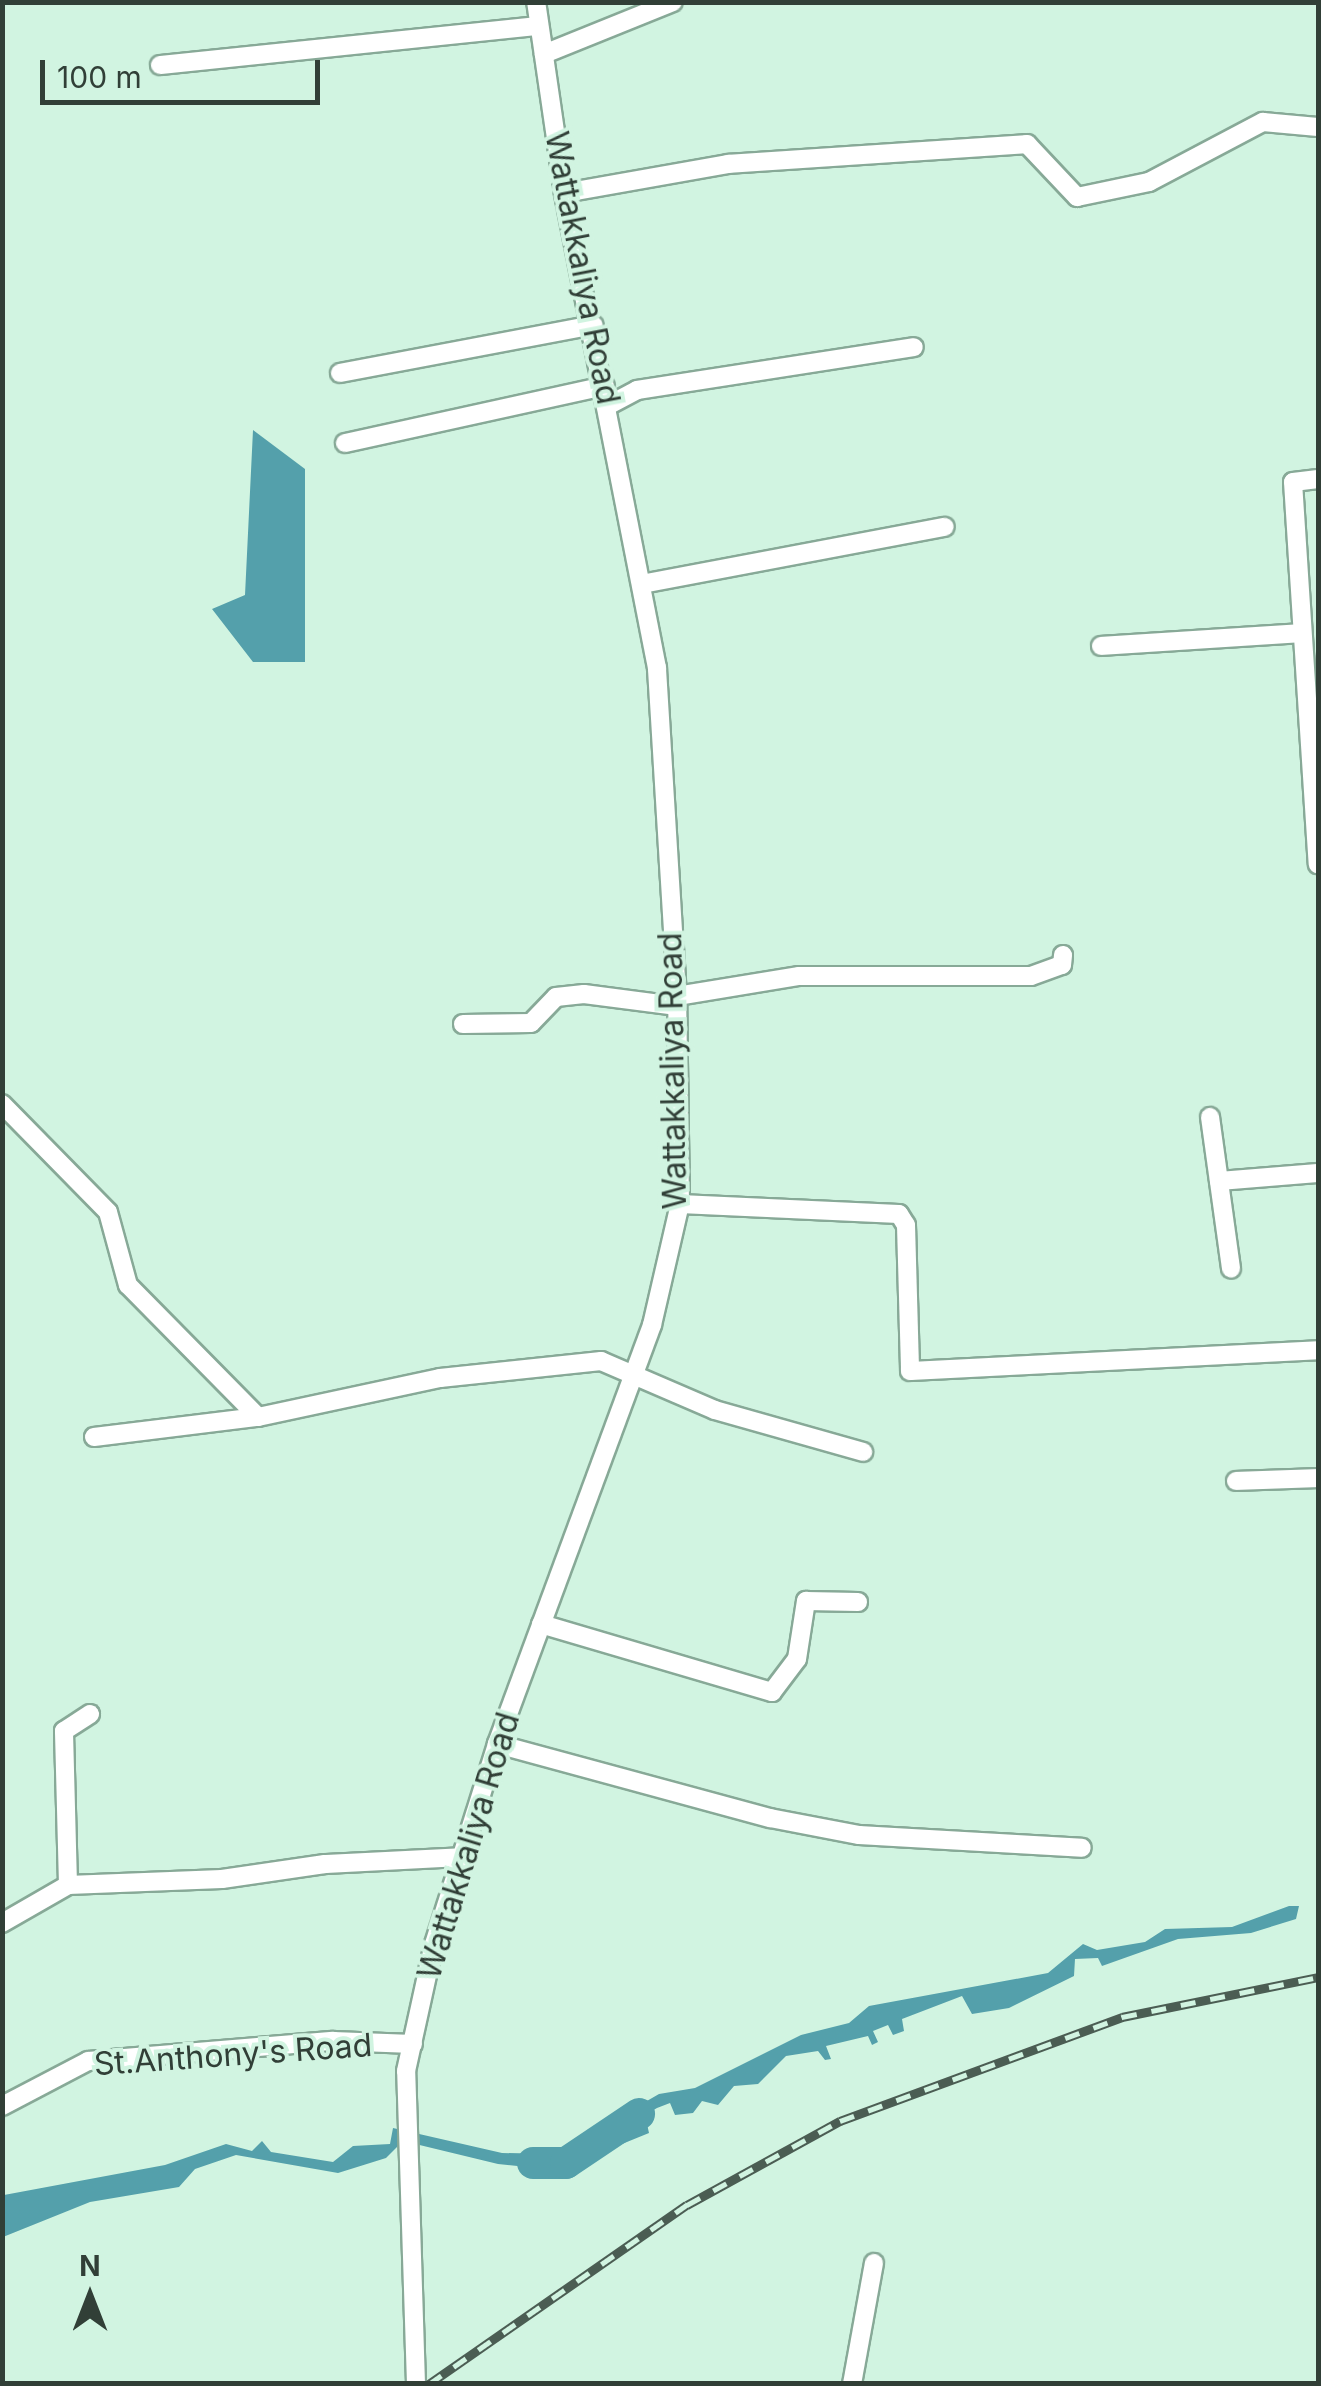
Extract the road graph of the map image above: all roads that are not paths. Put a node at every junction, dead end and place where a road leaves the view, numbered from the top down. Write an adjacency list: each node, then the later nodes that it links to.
1 (536, 2): 3 (street, Wattakkaliya Road)
2 (673, 2): 4 (street)
3 (539, 26): 4 (street, Wattakkaliya Road); 5 (street)
4 (544, 54): 7 (street, Wattakkaliya Road)
5 (160, 65)
6 (1318, 128): 7 (street)
7 (564, 193): 8 (street, Wattakkaliya Road)
8 (593, 325): 10 (street); 11 (street, Wattakkaliya Road)
9 (914, 347): 11 (street)
10 (340, 374)
11 (607, 395): 12 (street); 15 (street, Wattakkaliya Road)
12 (345, 443)
13 (1318, 479): 16 (street)
14 (945, 527): 15 (street)
15 (642, 584): 20 (street, Wattakkaliya Road)
16 (1302, 633): 17 (street); 18 (street)
17 (1101, 646)
18 (1318, 864)
19 (1062, 955): 20 (street)
20 (677, 1001): 21 (street); 26 (street, Wattakkaliya Road)
21 (463, 1024)
22 (2, 1104): 30 (street)
23 (1210, 1117): 25 (street)
24 (1318, 1173): 25 (street)
25 (1219, 1181): 27 (street)
26 (680, 1204): 28 (street); 29 (street, Wattakkaliya Road)
27 (1231, 1268)
28 (1318, 1350)
29 (631, 1376): 30 (street); 32 (street); 36 (street, Wattakkaliya Road)
30 (258, 1417): 31 (street)
31 (94, 1437)
32 (863, 1452)
33 (1318, 1478): 34 (street)
34 (1236, 1481)
35 (858, 1602): 36 (street)
36 (541, 1624): 38 (street, Wattakkaliya Road)
37 (90, 1714): 41 (street)
38 (497, 1744): 39 (street); 40 (street, Wattakkaliya Road)
39 (1082, 1848)
40 (462, 1857): 41 (street); 43 (street, Wattakkaliya Road)
41 (68, 1885): 42 (street)
42 (2, 1923)
43 (412, 2044): 44 (street, St.Anthony's Road); 46 (street, Wattakkaliya Road)
44 (2, 2106)
45 (874, 2263): 47 (street)
46 (416, 2383)
47 (852, 2384)

